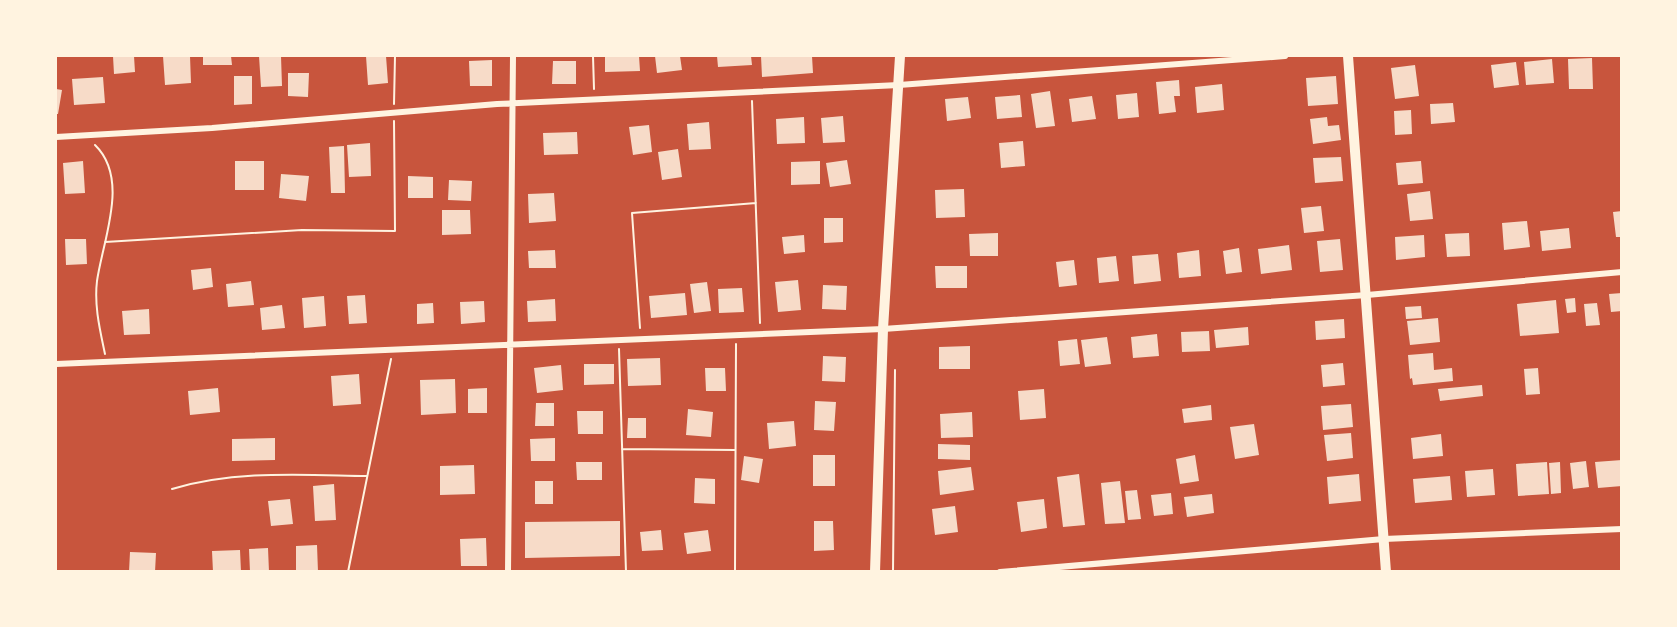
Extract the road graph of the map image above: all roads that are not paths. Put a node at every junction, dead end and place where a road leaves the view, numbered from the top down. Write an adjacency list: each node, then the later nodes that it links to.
1 (513, 56): 6 (street)
2 (900, 56): 5 (street)
3 (1286, 56): 5 (street)
4 (1348, 56): 9 (street)
5 (899, 85): 6 (street); 10 (street)
6 (512, 103): 7 (street); 11 (street)
7 (56, 137)
8 (1622, 272): 9 (street)
9 (1367, 295): 10 (street); 14 (street)
10 (883, 329): 11 (street); 16 (street)
11 (510, 345): 12 (street); 15 (street)
12 (56, 364)
13 (1622, 529): 14 (street)
14 (1384, 539): 17 (street); 18 (street)
15 (508, 572)
16 (875, 572)
17 (1000, 572)
18 (1386, 572)

